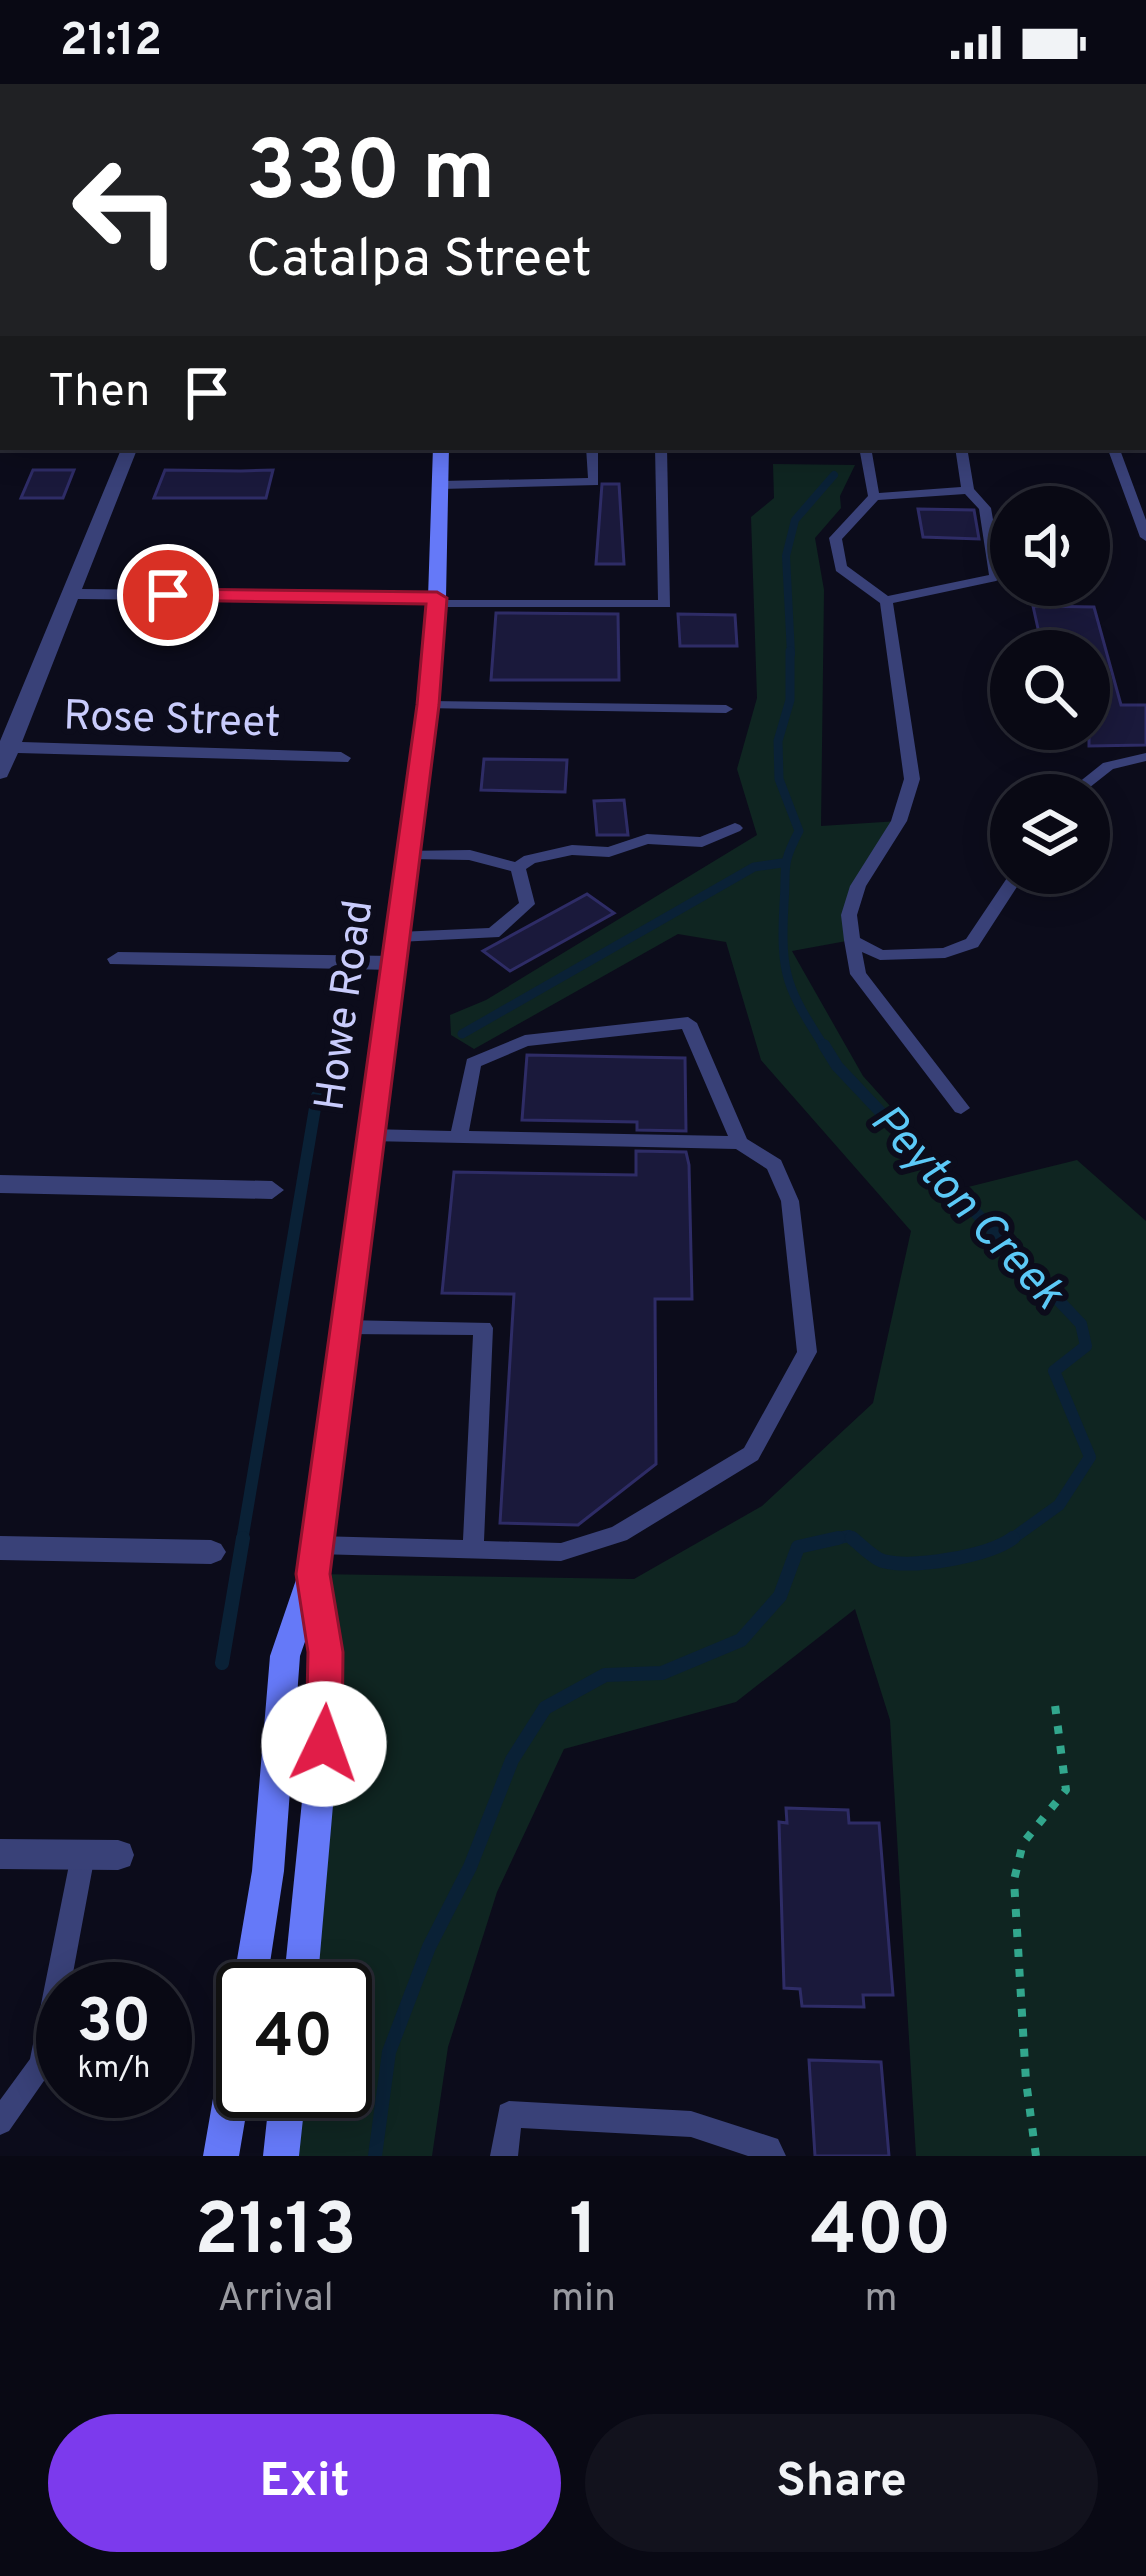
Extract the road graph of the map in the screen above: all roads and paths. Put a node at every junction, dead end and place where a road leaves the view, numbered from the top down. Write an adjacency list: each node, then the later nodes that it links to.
1 (129, 450): 12 (street)
2 (441, 450): 8 (street, Howe Road)
3 (592, 450): 8 (lane)
4 (661, 450): 13 (lane)
5 (866, 450): 10 (lane)
6 (961, 450): 9 (lane)
7 (1114, 450): 11 (lane)
8 (441, 485): 13 (street, Howe Road)
9 (968, 490): 10 (lane); 14 (lane)
10 (874, 496): 14 (lane)
11 (1146, 537)
12 (73, 594): 13 (street); 17 (street)
13 (436, 601): 15 (street, Howe Road)
14 (886, 602): 27 (lane)
15 (428, 705): 16 (lane); 23 (street, Howe Road)
16 (726, 710)
17 (6, 747): 19 (street, Rose Street); 20 (street)
18 (1146, 757): 21 (lane)
19 (341, 758)
20 (0, 773)
21 (1098, 774)
22 (735, 828): 24 (lane)
23 (409, 854): 24 (lane); 26 (street, Howe Road)
24 (518, 868): 26 (lane)
25 (1004, 894): 27 (lane)
26 (398, 937): 29 (street, Howe Road)
27 (852, 940): 30 (lane)
28 (118, 959): 29 (street)
29 (394, 963): 31 (street, Howe Road)
30 (961, 1108)
31 (369, 1135): 32 (lane); 36 (street, Howe Road)
32 (459, 1137): 33 (lane); 33 (lane)
33 (740, 1144): 38 (lane)
34 (0, 1184): 35 (street)
35 (272, 1190)
36 (343, 1327): 38 (lane); 40 (street, Howe Road)
37 (0, 1548): 39 (street)
38 (472, 1549): 40 (lane)
39 (211, 1552)
40 (315, 1560): 45 (street, Howe Road); 46 (street, Howe Road)
41 (1054, 1705): 54 (path)
42 (0, 1854): 43 (street)
43 (83, 1855): 44 (street); 49 (lane)
44 (118, 1856)
45 (253, 1962)
46 (303, 1962)
47 (227, 2118): 50 (street)
48 (285, 2118): 51 (street)
49 (0, 2122)
50 (221, 2156)
51 (281, 2156)
52 (504, 2156): 53 (lane)
53 (772, 2156)
54 (1036, 2156)

